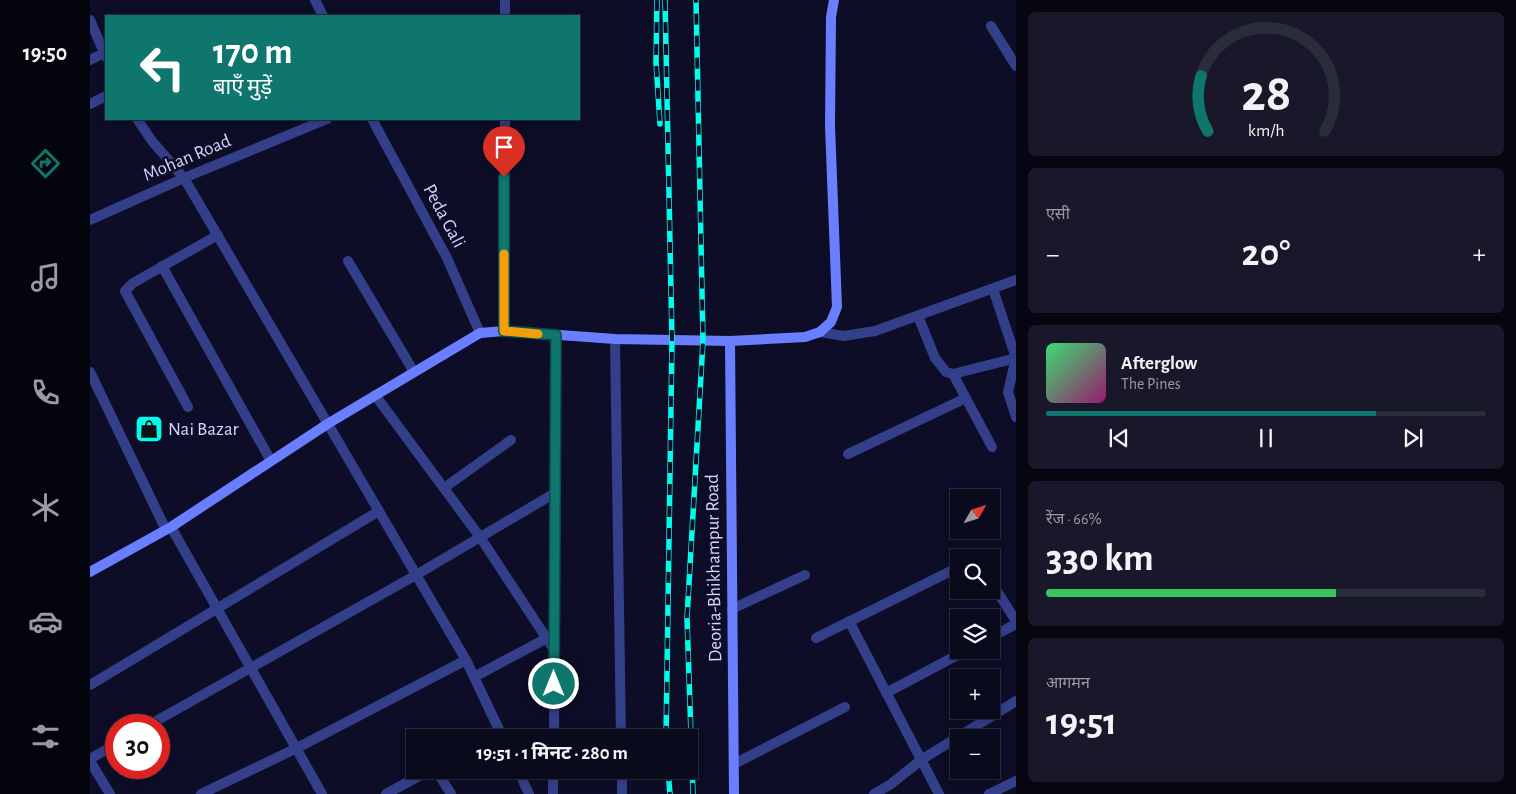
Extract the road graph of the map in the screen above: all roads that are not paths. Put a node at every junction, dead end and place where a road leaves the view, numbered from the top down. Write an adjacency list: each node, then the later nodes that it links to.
1 (315, 0): 4 (street)
2 (505, 0): 5 (street)
3 (834, 0): 28 (main road)
4 (322, 15)
5 (505, 15)
6 (90, 20): 8 (street)
7 (991, 26): 10 (street)
8 (105, 55): 9 (street)
9 (90, 60)
10 (1016, 66)
11 (105, 96): 12 (street)
12 (90, 104)
13 (138, 120): 18 (street)
14 (320, 120): 17 (street, Mohan Road)
15 (373, 120): 27 (street, Peda Gali)
16 (504, 120): 26 (street)
17 (307, 122): 18 (street, Mohan Road)
18 (184, 178): 19 (street, Mohan Road); 20 (street)
19 (90, 220)
20 (218, 235): 22 (street); 40 (street)
21 (348, 261): 34 (street)
22 (162, 266): 38 (street); 44 (street)
23 (1016, 280): 24 (street)
24 (993, 289): 25 (street); 32 (street)
25 (918, 316): 28 (street); 35 (street)
26 (504, 331): 27 (main road); 29 (main road)
27 (480, 332): 34 (main road)
28 (820, 332): 31 (main road)
29 (556, 335): 30 (main road); 46 (street)
30 (615, 339): 31 (main road); 74 (street)
31 (730, 341): 56 (main road, Deoria-Bhikhampur Road)
32 (1016, 358): 35 (street); 39 (street)
33 (90, 372): 48 (street)
34 (414, 372): 36 (main road)
35 (953, 374): 37 (street)
36 (376, 395): 40 (main road); 45 (street)
37 (966, 398): 42 (street); 43 (street)
38 (188, 407)
39 (1016, 417)
40 (329, 423): 44 (main road); 47 (street)
41 (511, 440): 45 (street)
42 (992, 447)
43 (848, 454)
44 (271, 461): 48 (main road)
45 (444, 488): 49 (street)
46 (555, 493): 49 (street); 62 (street)
47 (379, 511): 52 (street); 55 (street)
48 (168, 529): 50 (main road); 55 (street)
49 (480, 537): 52 (street); 60 (street)
50 (90, 572)
51 (950, 572): 57 (street)
52 (416, 575): 64 (street); 65 (street)
53 (805, 575): 56 (street)
54 (1000, 596): 58 (street)
55 (218, 608): 65 (street); 67 (street)
56 (732, 609): 79 (main road, Deoria-Bhikhampur Road)
57 (849, 622): 61 (street); 68 (street)
58 (1016, 622): 59 (street)
59 (1000, 632)
60 (547, 638): 62 (street); 66 (street)
61 (816, 638)
62 (554, 649): 73 (street)
63 (950, 659): 68 (street)
64 (466, 660): 66 (street); 75 (street)
65 (251, 667): 71 (street); 75 (street)
66 (474, 677): 72 (street)
67 (90, 685)
68 (886, 693): 78 (street)
69 (1016, 702): 78 (street)
70 (845, 707): 79 (street)
71 (168, 714)
72 (495, 729)
73 (554, 729)
74 (621, 729)
75 (296, 748): 87 (street); 88 (street)
76 (105, 751): 77 (street)
77 (90, 760): 86 (street)
78 (921, 760): 95 (street); 96 (street)
79 (734, 764): 94 (main road, Deoria-Bhikhampur Road)
80 (414, 779): 89 (street)
81 (442, 779): 90 (street)
82 (522, 779): 91 (street)
83 (553, 779): 92 (street)
84 (622, 779): 93 (street)
85 (1016, 781): 97 (street)
86 (110, 794)
87 (201, 794)
88 (322, 794)
89 (386, 794)
90 (451, 794)
91 (529, 794)
92 (553, 794)
93 (622, 794)
94 (734, 794)
95 (874, 794)
96 (939, 794)
97 (989, 794)

